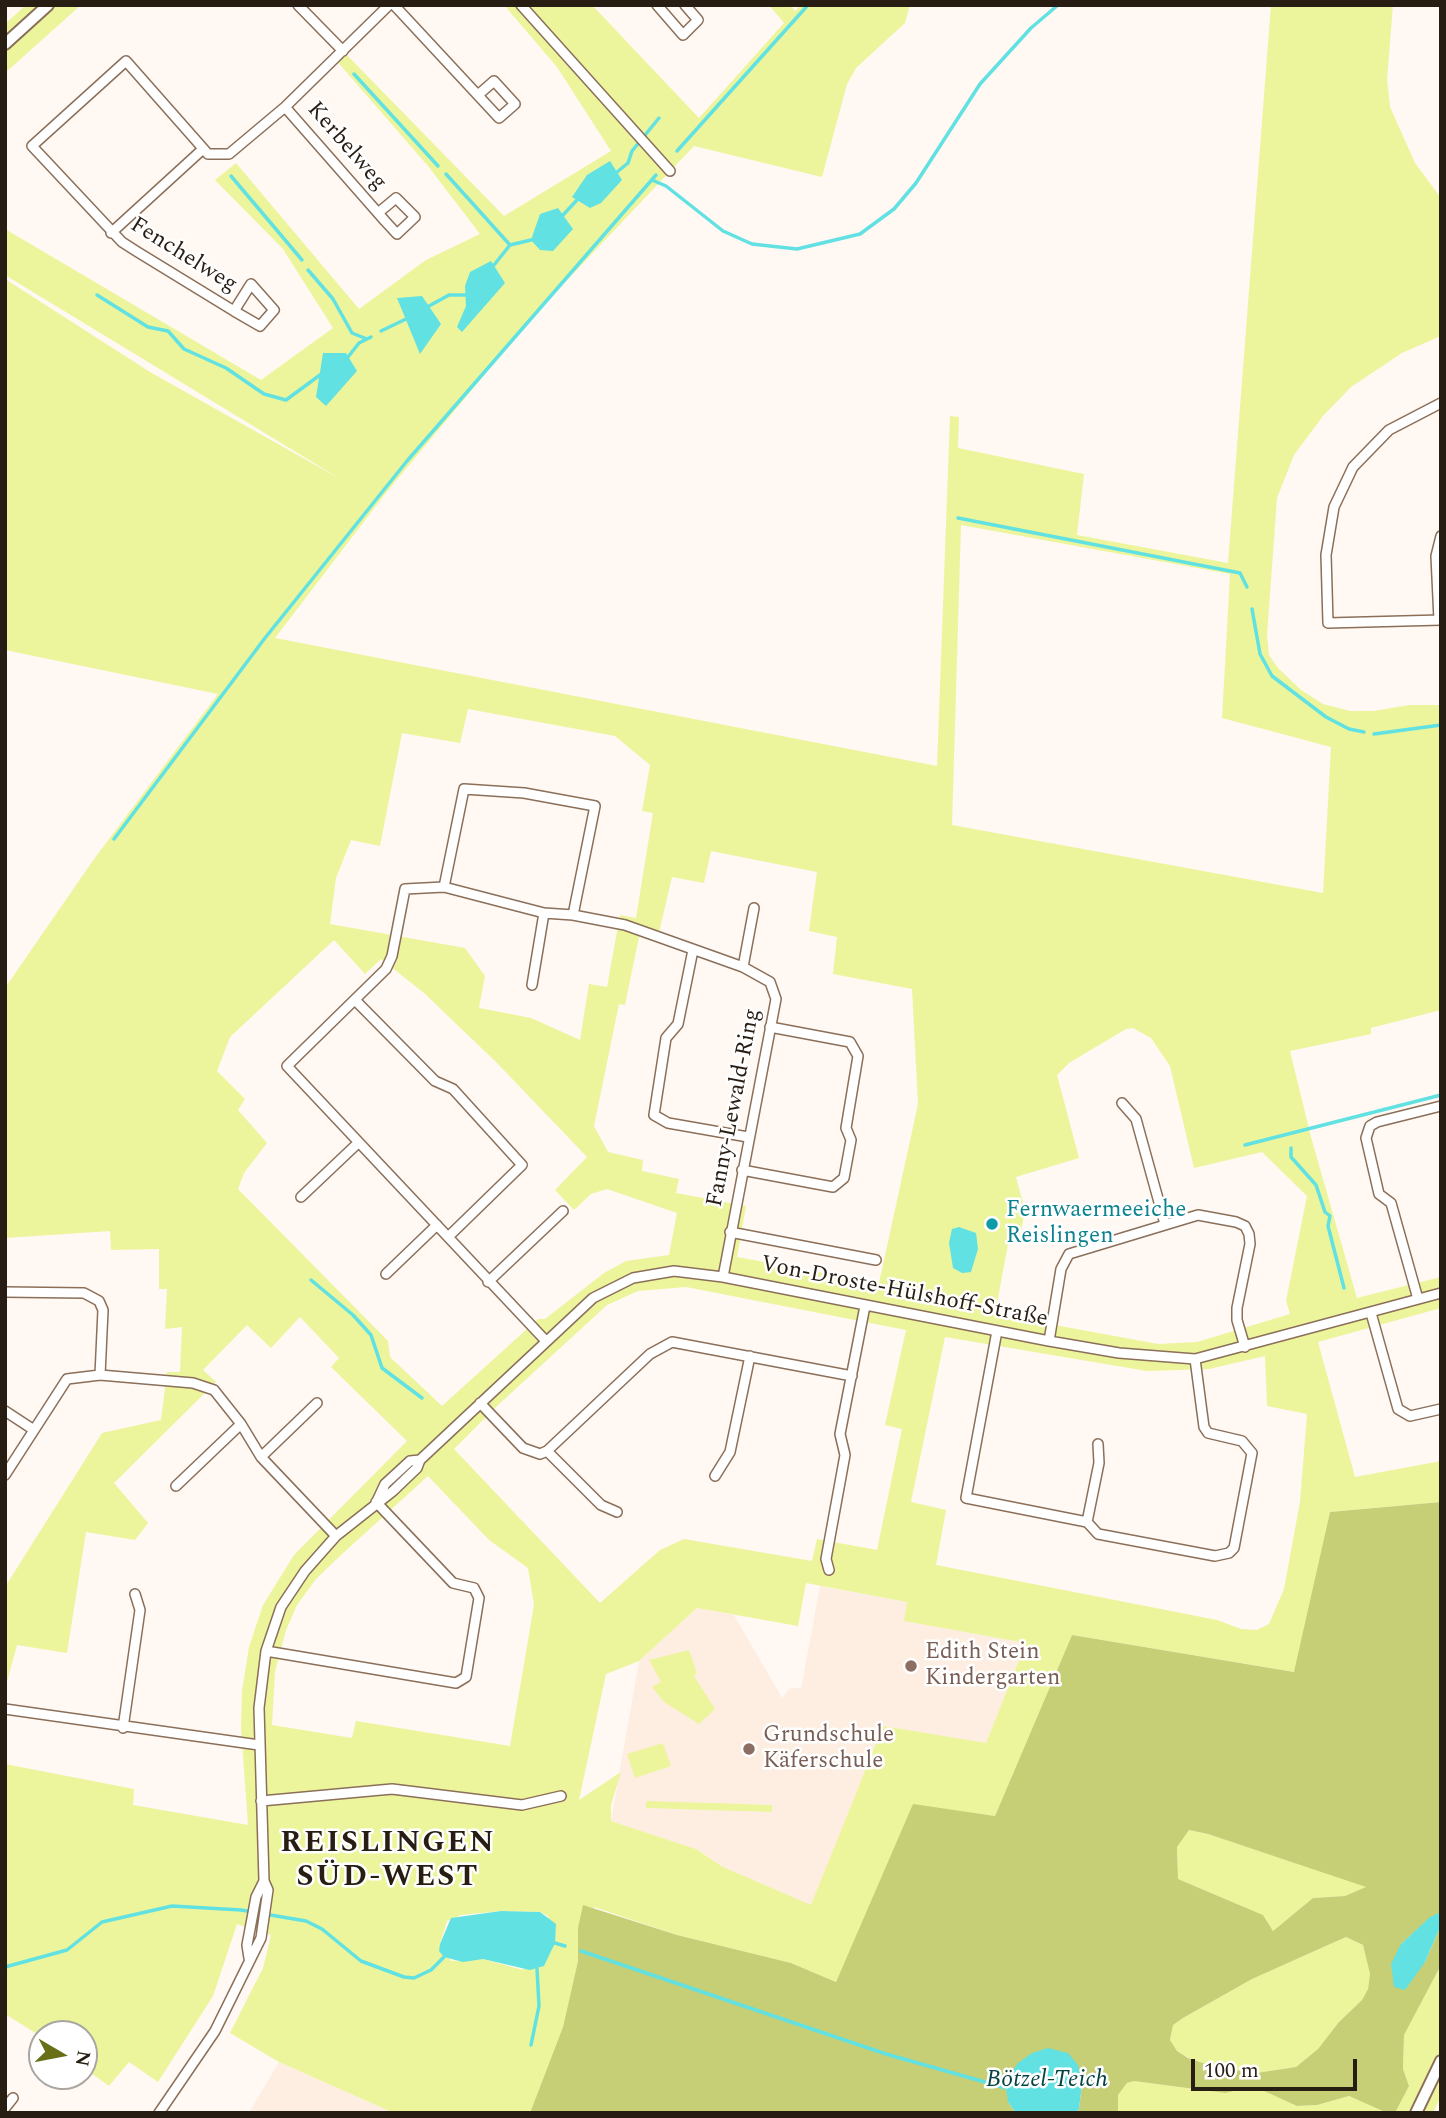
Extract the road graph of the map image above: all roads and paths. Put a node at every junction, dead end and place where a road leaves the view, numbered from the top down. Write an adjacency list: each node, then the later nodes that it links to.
1 (48, 5): 7 (street)
2 (298, 5): 8 (street)
3 (392, 5): 8 (street); 9 (street)
4 (521, 5): 12 (street)
5 (657, 5): 6 (street)
6 (685, 5)
7 (5, 44)
8 (343, 51): 10 (street)
9 (478, 95)
10 (285, 107): 11 (street); 13 (street, Kerbelweg)
11 (203, 149): 14 (street); 14 (street, Fenchelweg)
12 (670, 171)
13 (378, 213)
14 (111, 233): 15 (street, Fenchelweg)
15 (234, 311): 15 (street, Fenchelweg)
16 (1441, 403): 18 (street)
17 (1441, 536): 18 (street)
18 (1440, 620)
19 (444, 887): 21 (street, Fanny-Lewald-Ring); 22 (street); 26 (street, Fanny-Lewald-Ring)
20 (754, 908): 24 (street)
21 (544, 913): 22 (street, Fanny-Lewald-Ring); 25 (street)
22 (573, 915): 23 (street, Fanny-Lewald-Ring)
23 (692, 950): 24 (street, Fanny-Lewald-Ring); 30 (street)
24 (743, 968): 27 (street, Fanny-Lewald-Ring)
25 (532, 985)
26 (355, 1000): 31 (street, Fanny-Lewald-Ring); 38 (street)
27 (770, 1027): 30 (street, Fanny-Lewald-Ring); 32 (street)
28 (1122, 1103): 35 (street)
29 (1441, 1106): 45 (street)
30 (748, 1137): 32 (street, Fanny-Lewald-Ring)
31 (358, 1143): 33 (street); 36 (street, Fanny-Lewald-Ring)
32 (742, 1170): 37 (street, Fanny-Lewald-Ring)
33 (301, 1197)
34 (563, 1210): 42 (street)
35 (1165, 1224): 50 (street); 51 (street)
36 (437, 1225): 38 (street, Fanny-Lewald-Ring); 40 (street)
37 (730, 1232): 39 (street, Fanny-Lewald-Ring); 41 (street, Fanny-Lewald-Ring)
38 (448, 1237): 42 (street, Fanny-Lewald-Ring)
39 (876, 1260)
40 (386, 1274)
41 (723, 1277): 46 (street, Von-Droste-Hülshoff-Straße); 49 (street, Von-Droste-Hülshoff-Straße)
42 (488, 1282): 49 (street, Fanny-Lewald-Ring)
43 (5, 1293): 54 (street)
44 (1441, 1293): 45 (street, Von-Droste-Hülshoff-Straße)
45 (1418, 1299): 47 (street, Von-Droste-Hülshoff-Straße)
46 (865, 1306): 48 (street, Von-Droste-Hülshoff-Straße); 55 (street)
47 (1371, 1313): 51 (street, Von-Droste-Hülshoff-Straße); 58 (street)
48 (997, 1331): 50 (street, Von-Droste-Hülshoff-Straße); 70 (street)
49 (545, 1340): 57 (street, Von-Droste-Hülshoff-Straße)
50 (1049, 1341): 53 (street, Von-Droste-Hülshoff-Straße)
51 (1245, 1347): 53 (street, Von-Droste-Hülshoff-Straße)
52 (750, 1356): 55 (street); 63 (street); 66 (street)
53 (1195, 1359): 70 (street)
54 (100, 1375): 60 (street); 61 (street)
55 (852, 1376): 72 (street)
56 (317, 1403): 64 (street)
57 (480, 1403): 63 (street); 68 (street, Von-Droste-Hülshoff-Straße)
58 (1441, 1409)
59 (5, 1411): 61 (street)
60 (241, 1424): 64 (street); 67 (street)
61 (34, 1430): 65 (street)
62 (1098, 1444): 70 (street)
63 (547, 1451): 69 (street)
64 (261, 1457): 71 (street)
65 (5, 1475)
66 (715, 1476)
67 (176, 1486)
68 (376, 1502): 71 (street, Von-Droste-Hülshoff-Straße); 74 (street)
69 (617, 1512)
70 (1087, 1522)
71 (335, 1536): 74 (street, Von-Droste-Hülshoff-Straße)
72 (829, 1570)
73 (135, 1594): 76 (street)
74 (266, 1651): 77 (street, Von-Droste-Hülshoff-Straße)
75 (5, 1709): 76 (street)
76 (123, 1728): 77 (street)
77 (259, 1745): 79 (street, Von-Droste-Hülshoff-Straße)
78 (561, 1796): 79 (street)
79 (261, 1801): 80 (street, Von-Droste-Hülshoff-Straße)
80 (264, 1881): 81 (street, Von-Droste-Hülshoff-Straße); 81 (street, Von-Droste-Hülshoff-Straße)
81 (249, 1958): 85 (street, Von-Droste-Hülshoff-Straße)
82 (1441, 2061): 86 (street)
83 (13, 2098): 84 (street)
84 (5, 2108)
85 (159, 2113)
86 (1416, 2113)

